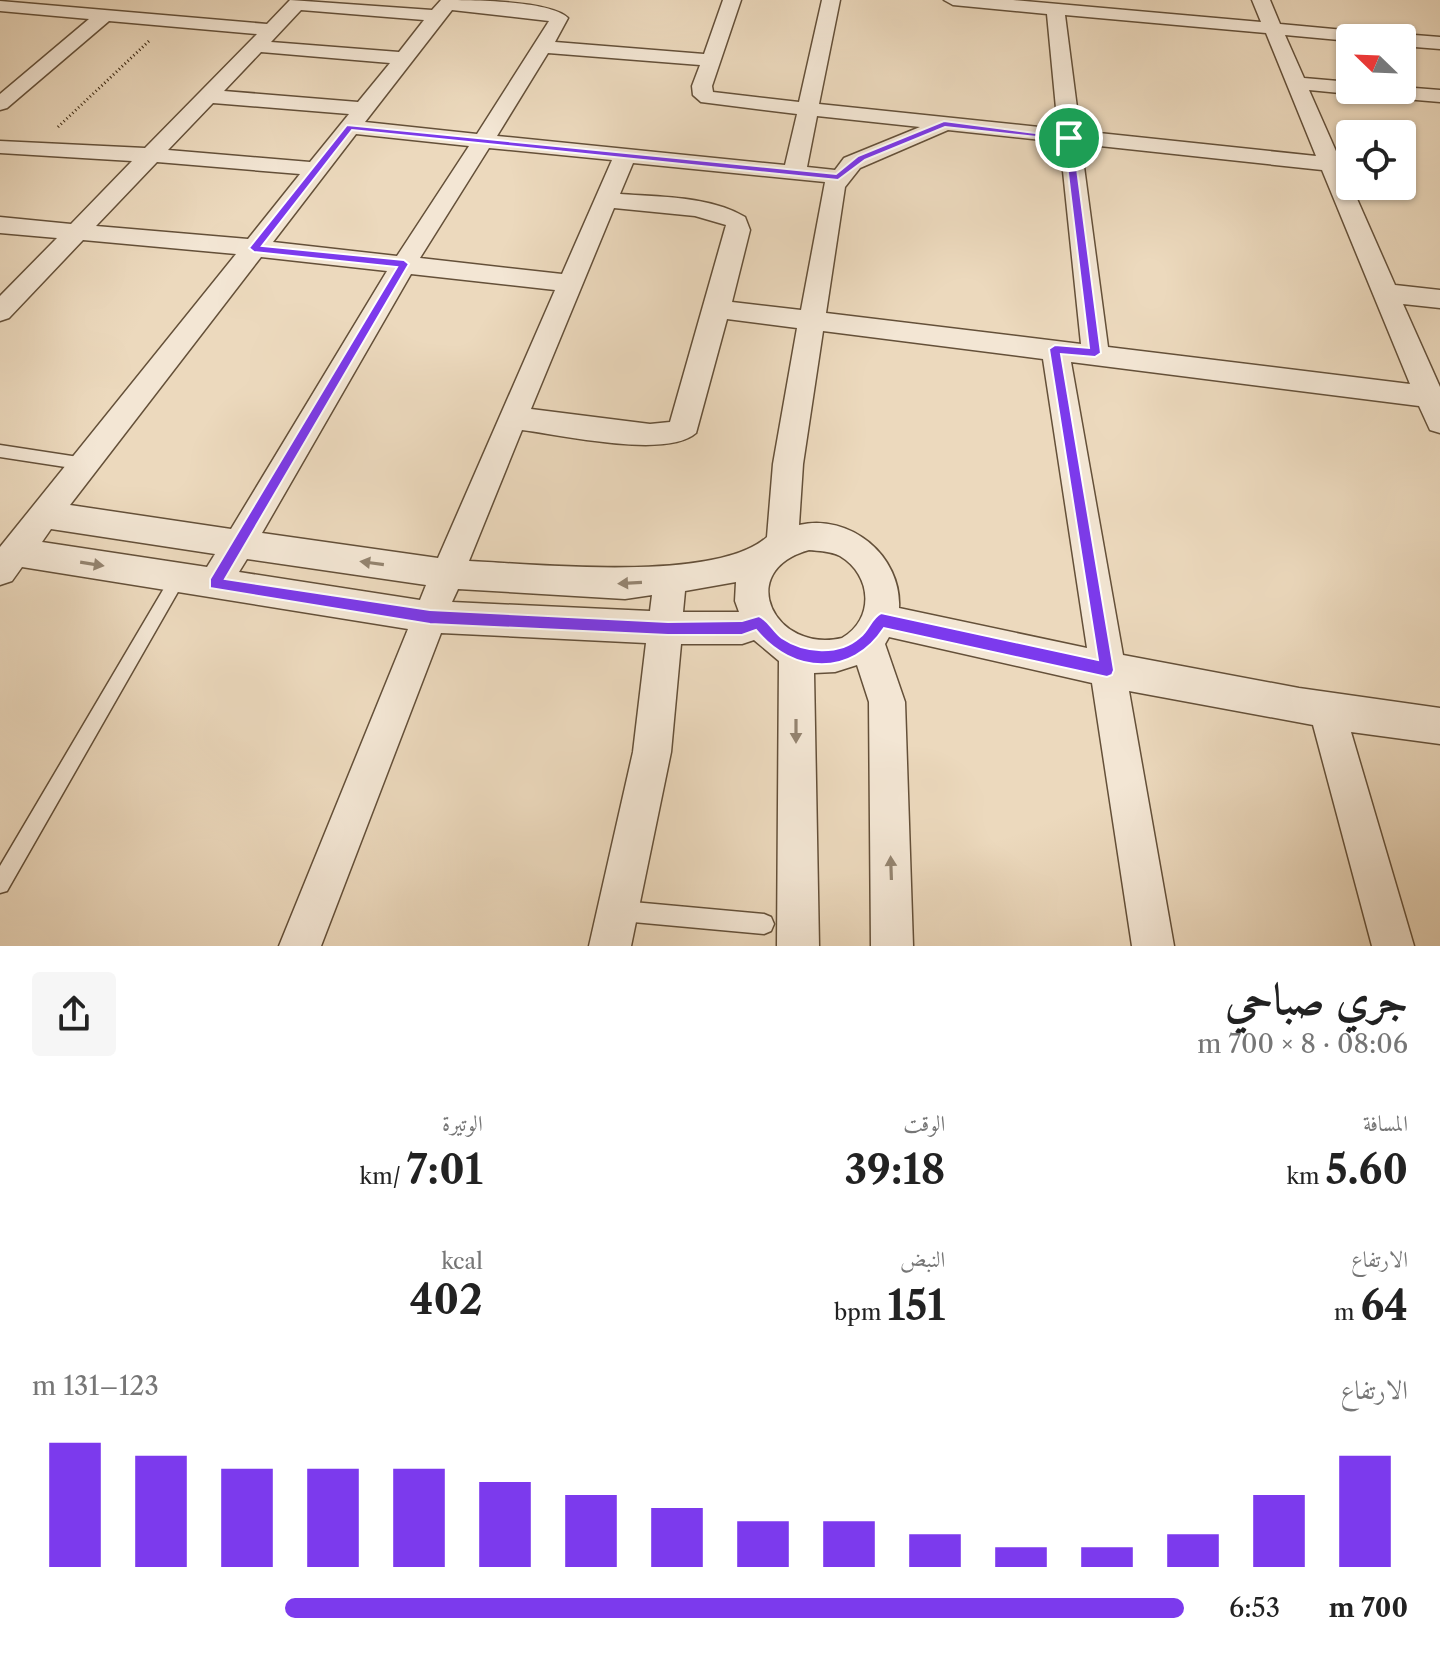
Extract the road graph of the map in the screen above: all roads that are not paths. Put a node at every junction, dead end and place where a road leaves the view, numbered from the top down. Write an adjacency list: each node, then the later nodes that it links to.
1 (732, 0): 18 (street)
2 (831, 0): 25 (street)
3 (953, 0): 8 (street)
4 (1261, 0): 11 (street)
5 (298, 2): 7 (street); 13 (street)
6 (0, 6): 10 (street)
7 (445, 7): 16 (street); 17 (street)
8 (1055, 9): 9 (street); 28 (street)
9 (1157, 9): 11 (street)
10 (105, 15): 13 (street); 24 (street)
11 (1273, 29): 12 (street); 19 (street)
12 (1336, 34)
13 (263, 38): 17 (street); 22 (street)
14 (1416, 41): 15 (street)
15 (1440, 43)
16 (545, 47): 18 (street); 29 (street)
17 (404, 58): 26 (street)
18 (710, 60): 25 (street)
19 (1297, 83): 20 (street); 33 (street)
20 (1336, 87)
21 (1416, 94): 23 (street)
22 (207, 96): 26 (street); 31 (street)
23 (1440, 96)
24 (0, 104)
25 (808, 108): 27 (street); 35 (street)
26 (357, 118): 29 (street); 34 (street)
27 (944, 124): 28 (street); 36 (street)
28 (1069, 138): 33 (street); 49 (street)
29 (484, 142): 32 (street); 41 (street)
30 (0, 147): 31 (street)
31 (151, 155): 34 (street); 39 (street)
32 (624, 157): 35 (street); 37 (street)
33 (1331, 164): 43 (street)
34 (317, 169): 40 (street)
35 (794, 174): 36 (street)
36 (838, 177): 47 (street)
37 (605, 200): 42 (street); 45 (street)
38 (0, 225): 39 (street)
39 (75, 234): 40 (street); 46 (street)
40 (254, 248): 41 (street); 53 (street)
41 (404, 264): 42 (street); 55 (street)
42 (569, 283): 51 (street)
43 (1386, 293): 44 (street); 50 (street)
44 (1440, 299)
45 (717, 309): 47 (street); 51 (street)
46 (0, 312)
47 (812, 319): 48 (street); 56 (street)
48 (1055, 349): 49 (street); 67 (street)
49 (1095, 353): 50 (street)
50 (1437, 406)
51 (512, 418): 58 (street)
52 (0, 451): 53 (lane)
53 (85, 464): 54 (street)
54 (44, 515): 55 (street); 57 (street)
55 (239, 543): 58 (street, one-way to 55); 61 (street)
56 (772, 552): 60 (street); 63 (street); 65 (street)
57 (7, 562): 59 (street, one-way to 59)
58 (447, 574): 60 (street, one-way to 58); 62 (street)
59 (178, 578): 61 (street); 70 (lane)
60 (670, 580): 64 (street)
61 (215, 584): 62 (street)
62 (430, 617): 64 (street); 73 (street)
63 (759, 623): 64 (street); 66 (street)
64 (668, 628): 72 (street)
65 (874, 631): 66 (street); 67 (street); 75 (street, one-way to 65)
66 (796, 653): 74 (street, one-way to 74)
67 (1107, 670): 68 (street); 76 (street)
68 (1327, 712): 69 (street); 77 (street)
69 (1440, 726)
70 (0, 884)
71 (764, 924): 72 (lane)
72 (614, 928)
73 (300, 946)
74 (798, 946)
75 (892, 946)
76 (1153, 946)
77 (1393, 946)

